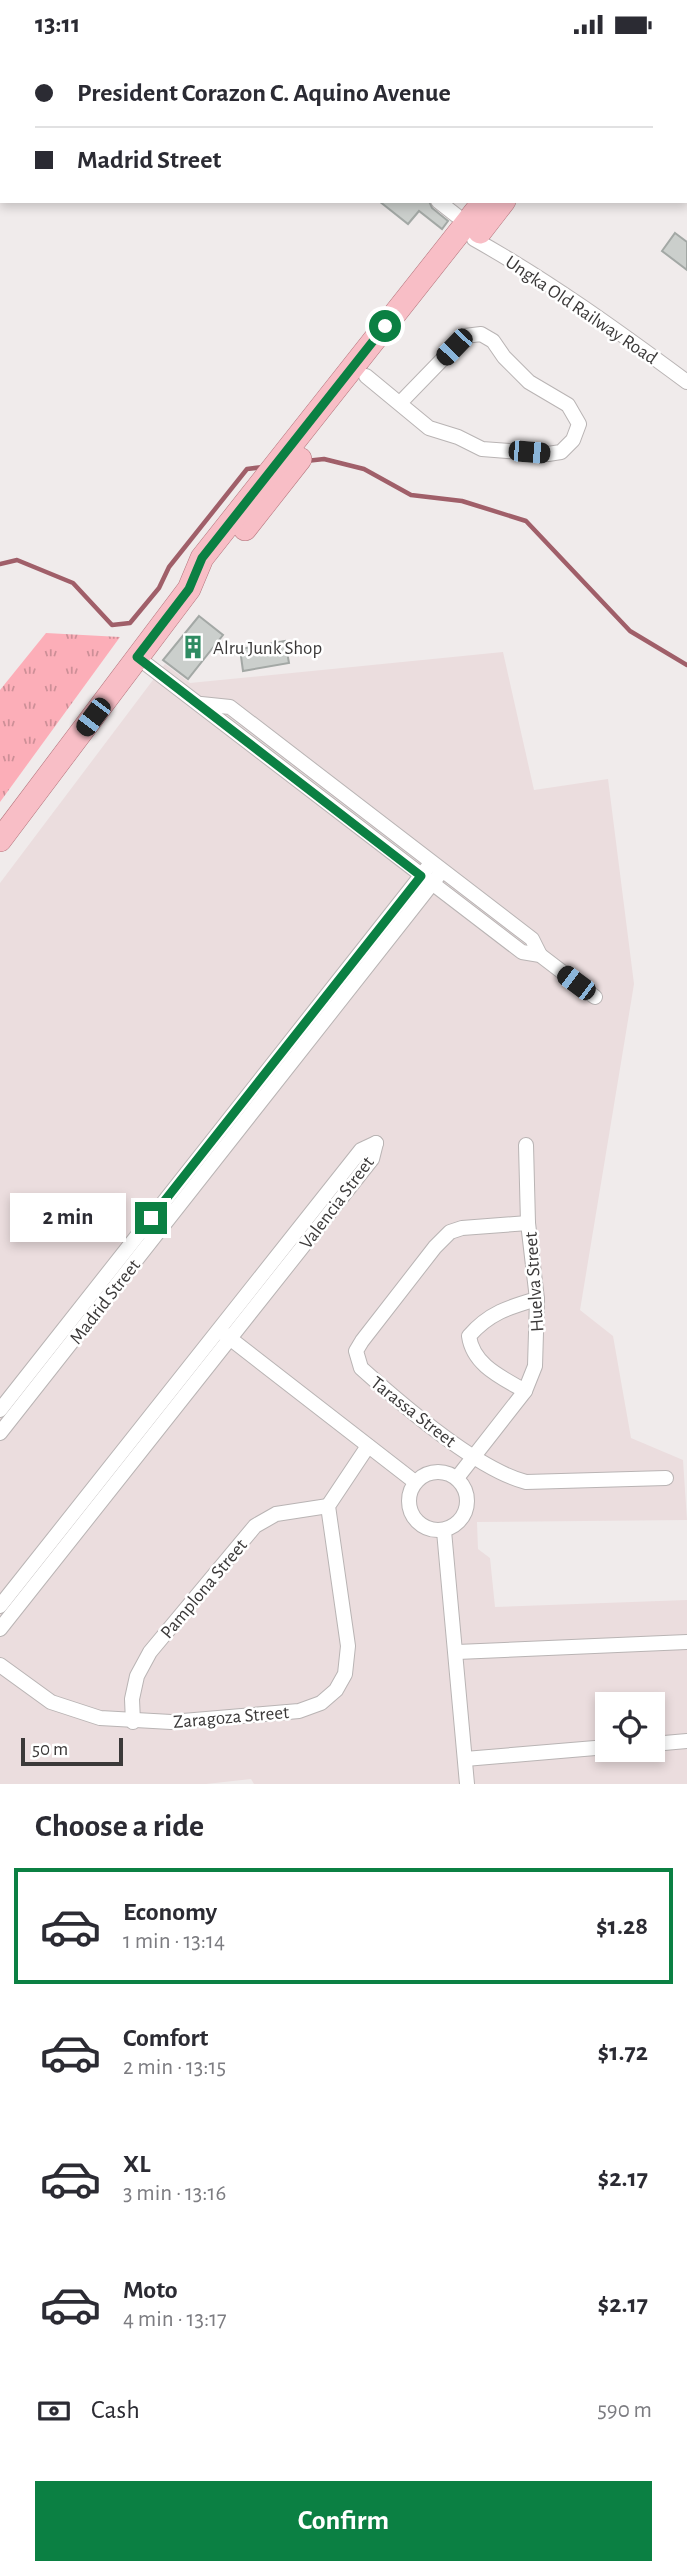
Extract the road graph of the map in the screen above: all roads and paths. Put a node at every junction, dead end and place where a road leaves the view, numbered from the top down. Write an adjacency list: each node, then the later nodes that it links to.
1 (440, 203): 4 (street, Ungka Old Railway Road)
2 (483, 203): 4 (main road)
3 (502, 203): 4 (main road)
4 (470, 231): 5 (main road); 6 (street, Ungka Old Railway Road); 8 (main road)
5 (366, 376): 7 (street); 8 (main road)
6 (687, 382)
7 (400, 403): 7 (street)
8 (302, 445): 9 (main road); 9 (main road)
9 (208, 563): 10 (main road)
10 (137, 657): 11 (street); 12 (main road)
11 (200, 704): 13 (street); 14 (street)
12 (0, 840)
13 (436, 867): 14 (street, Madrid Street); 15 (street)
14 (426, 880): 15 (street); 22 (street, Madrid Street); 23 (street, Madrid Street)
15 (540, 955): 16 (street)
16 (595, 997)
17 (526, 1145): 18 (street, Huelva Street)
18 (528, 1223): 19 (street, Huelva Street); 25 (street, Tarassa Street)
19 (537, 1299): 21 (street, Huelva Street); 21 (street)
20 (224, 1334): 20 (street, Valencia Street); 24 (street); 31 (street, Valencia Street); 32 (street, Valencia Street)
21 (525, 1391): 25 (street, Huelva Street)
22 (0, 1410)
23 (0, 1433)
24 (368, 1446): 28 (street); 29 (street)
25 (474, 1458): 26 (street, Huelva Street); 27 (street, Tarassa Street)
26 (457, 1478): 28 (street); 30 (street)
27 (666, 1478)
28 (415, 1482): 30 (street)
29 (328, 1506): 36 (street, Pamplona Street); 36 (street, Zaragoza Street)
30 (444, 1531): 34 (street)
31 (0, 1606)
32 (0, 1629)
33 (687, 1642): 34 (street)
34 (457, 1652): 40 (street)
35 (0, 1665): 36 (street, Zaragoza Street)
36 (133, 1722)
37 (687, 1741): 38 (street)
38 (665, 1743)
39 (595, 1748): 40 (street)
40 (465, 1759): 41 (street)
41 (467, 1784)

